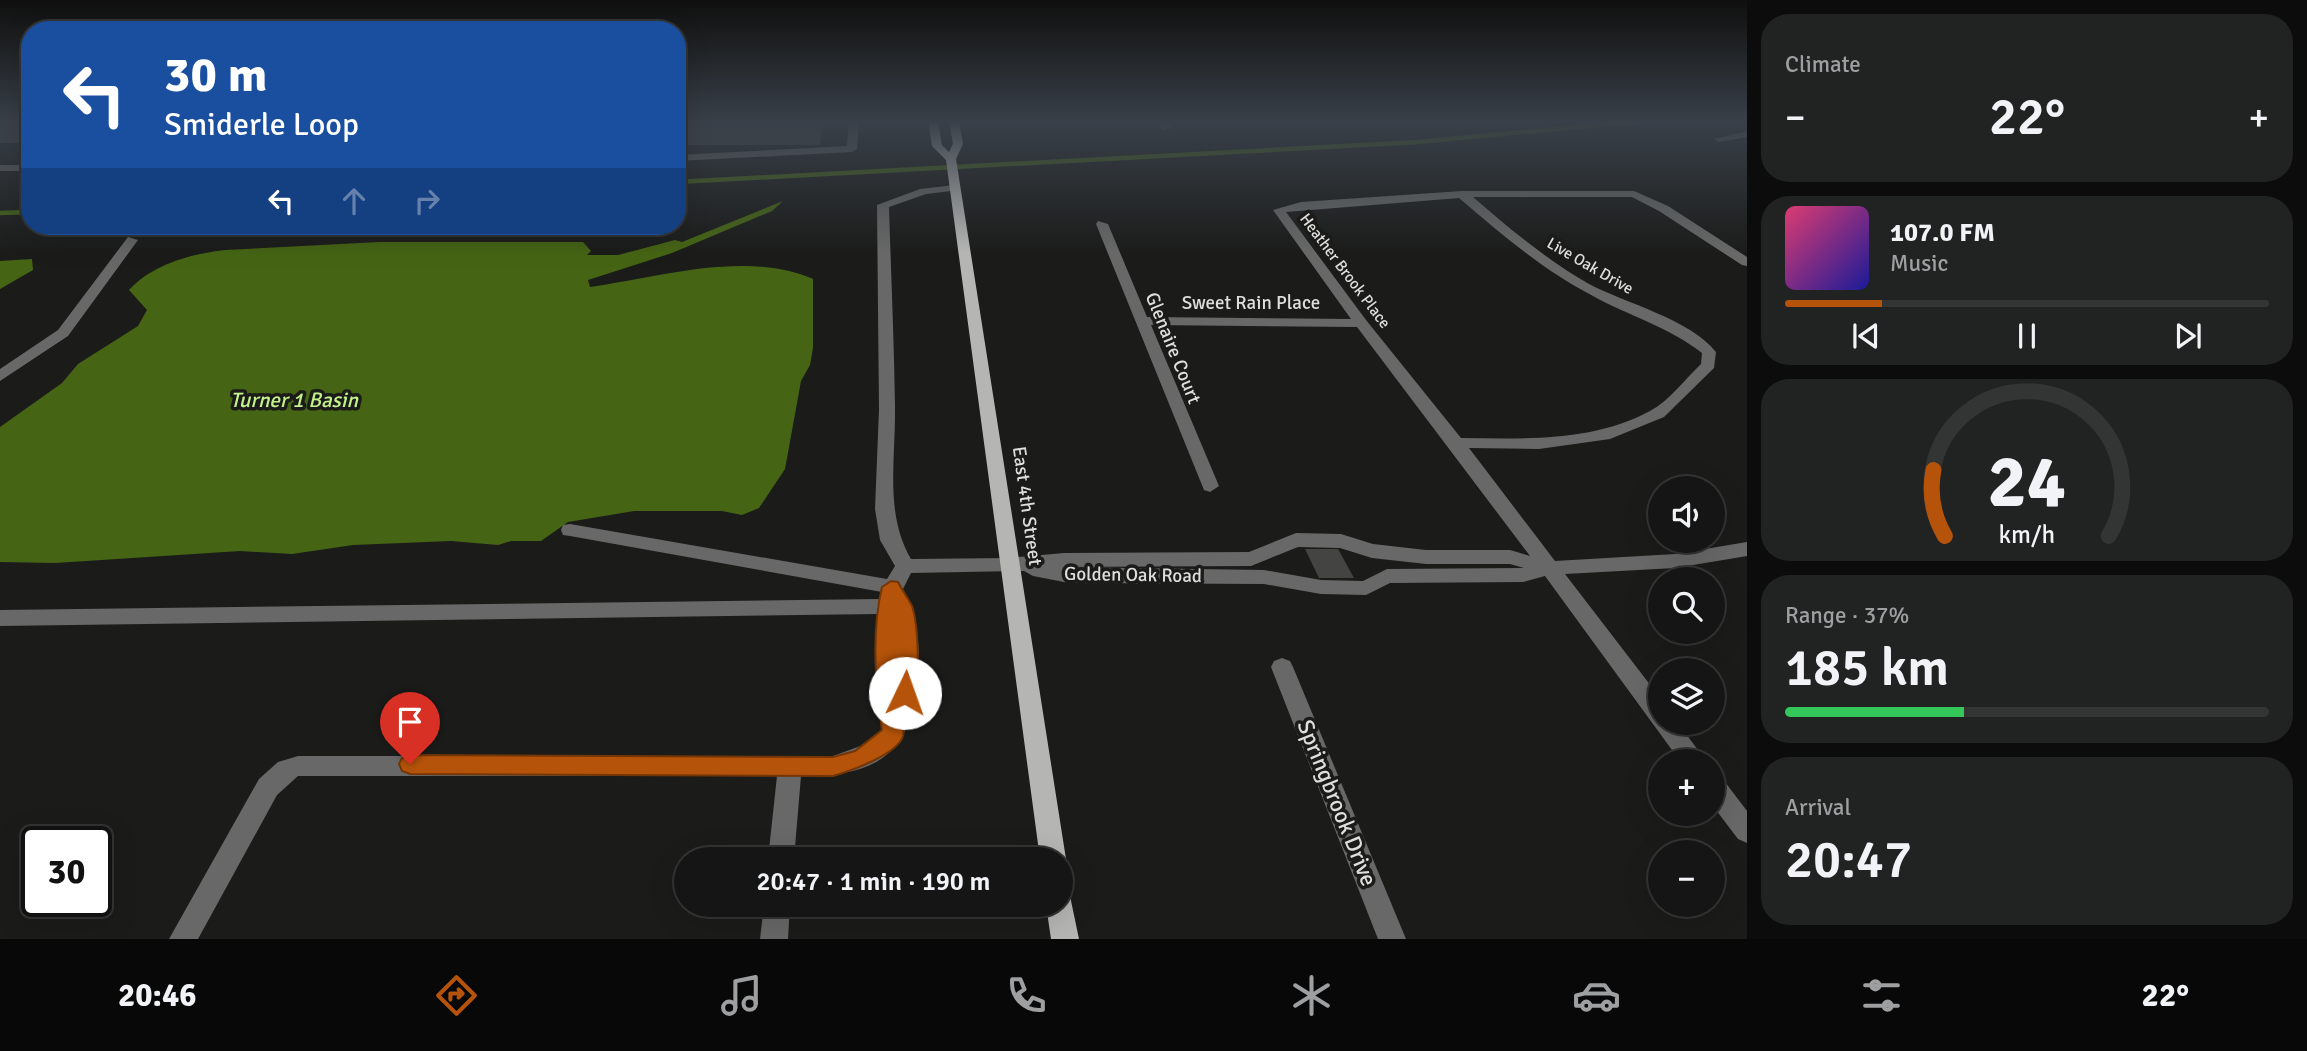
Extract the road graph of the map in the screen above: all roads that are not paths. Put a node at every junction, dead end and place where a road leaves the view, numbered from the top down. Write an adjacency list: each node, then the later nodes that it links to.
1 (952, 165): 4 (main road, East 4th Street)
2 (0, 168): 3 (street)
3 (21, 168)
4 (954, 183): 16 (main road, East 4th Street); 17 (street)
5 (1462, 194): 8 (street, Heather Brook Place); 10 (street, Heather Brook Place); 12 (street, Live Oak Drive)
6 (1102, 224): 9 (street, Glenaire Court)
7 (132, 240): 11 (street)
8 (1747, 262)
9 (1141, 321): 10 (street, Sweet Rain Place); 13 (street, Glenaire Court)
10 (1361, 323): 12 (street, Heather Brook Place)
11 (0, 376)
12 (1455, 443): 18 (street, Heather Brook Place)
13 (1210, 486)
14 (570, 530): 19 (street)
15 (1747, 549): 18 (street, Golden Oak Road)
16 (1009, 565): 17 (street); 18 (street, Golden Oak Road); 18 (street, Golden Oak Road); 29 (main road, East 4th Street)
17 (905, 566): 19 (street)
18 (1548, 568): 22 (street, Heather Brook Place)
19 (889, 597): 20 (street); 25 (street)
20 (0, 618)
21 (1282, 667): 35 (street, Springbrook Drive)
22 (1648, 700)
23 (1674, 735): 24 (street)
24 (1685, 749)
25 (790, 765): 28 (street); 32 (street)
26 (1725, 802): 27 (street)
27 (1747, 831)
28 (782, 847)
29 (1051, 847)
30 (776, 917): 33 (street)
31 (1062, 917): 34 (main road)
32 (183, 939)
33 (774, 939)
34 (1065, 939)
35 (1392, 939)

